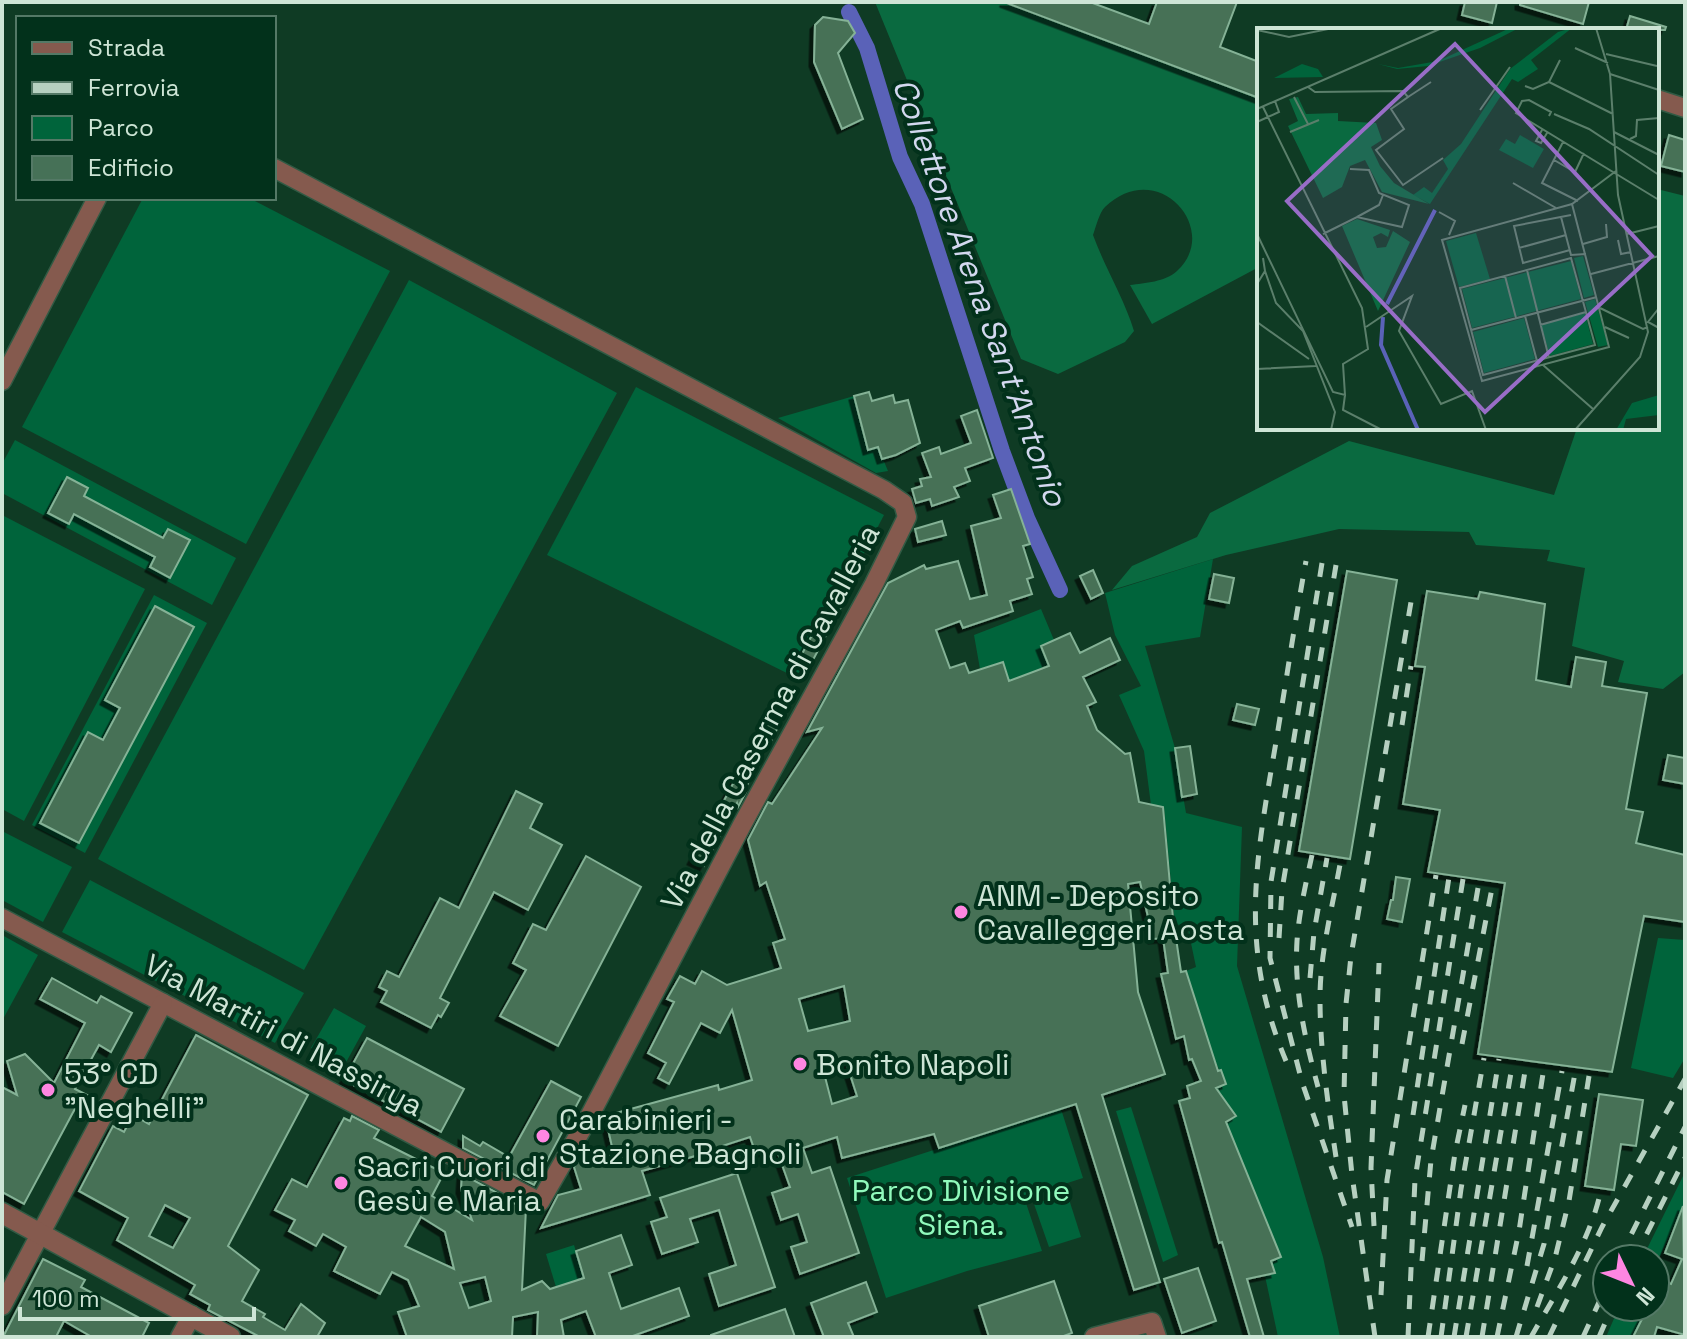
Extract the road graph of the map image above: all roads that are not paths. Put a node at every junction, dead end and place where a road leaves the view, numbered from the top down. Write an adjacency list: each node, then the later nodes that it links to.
1 (1659, 100): 2 (street)
2 (1685, 108)
3 (276, 169): 8 (street, Via della Caserma di Cavalleria)
4 (96, 200): 5 (street)
5 (2, 381)
6 (2, 918): 7 (street, Via Martiri di Nassirya)
7 (163, 1003): 8 (street, Via Martiri di Nassirya); 10 (street)
8 (540, 1202)
9 (2, 1213): 10 (street)
10 (40, 1234): 11 (street); 12 (street)
11 (2, 1306)
12 (192, 1315): 13 (street); 14 (street)
13 (180, 1337)
14 (230, 1337)
15 (1094, 1337): 16 (street)
16 (1157, 1337)

